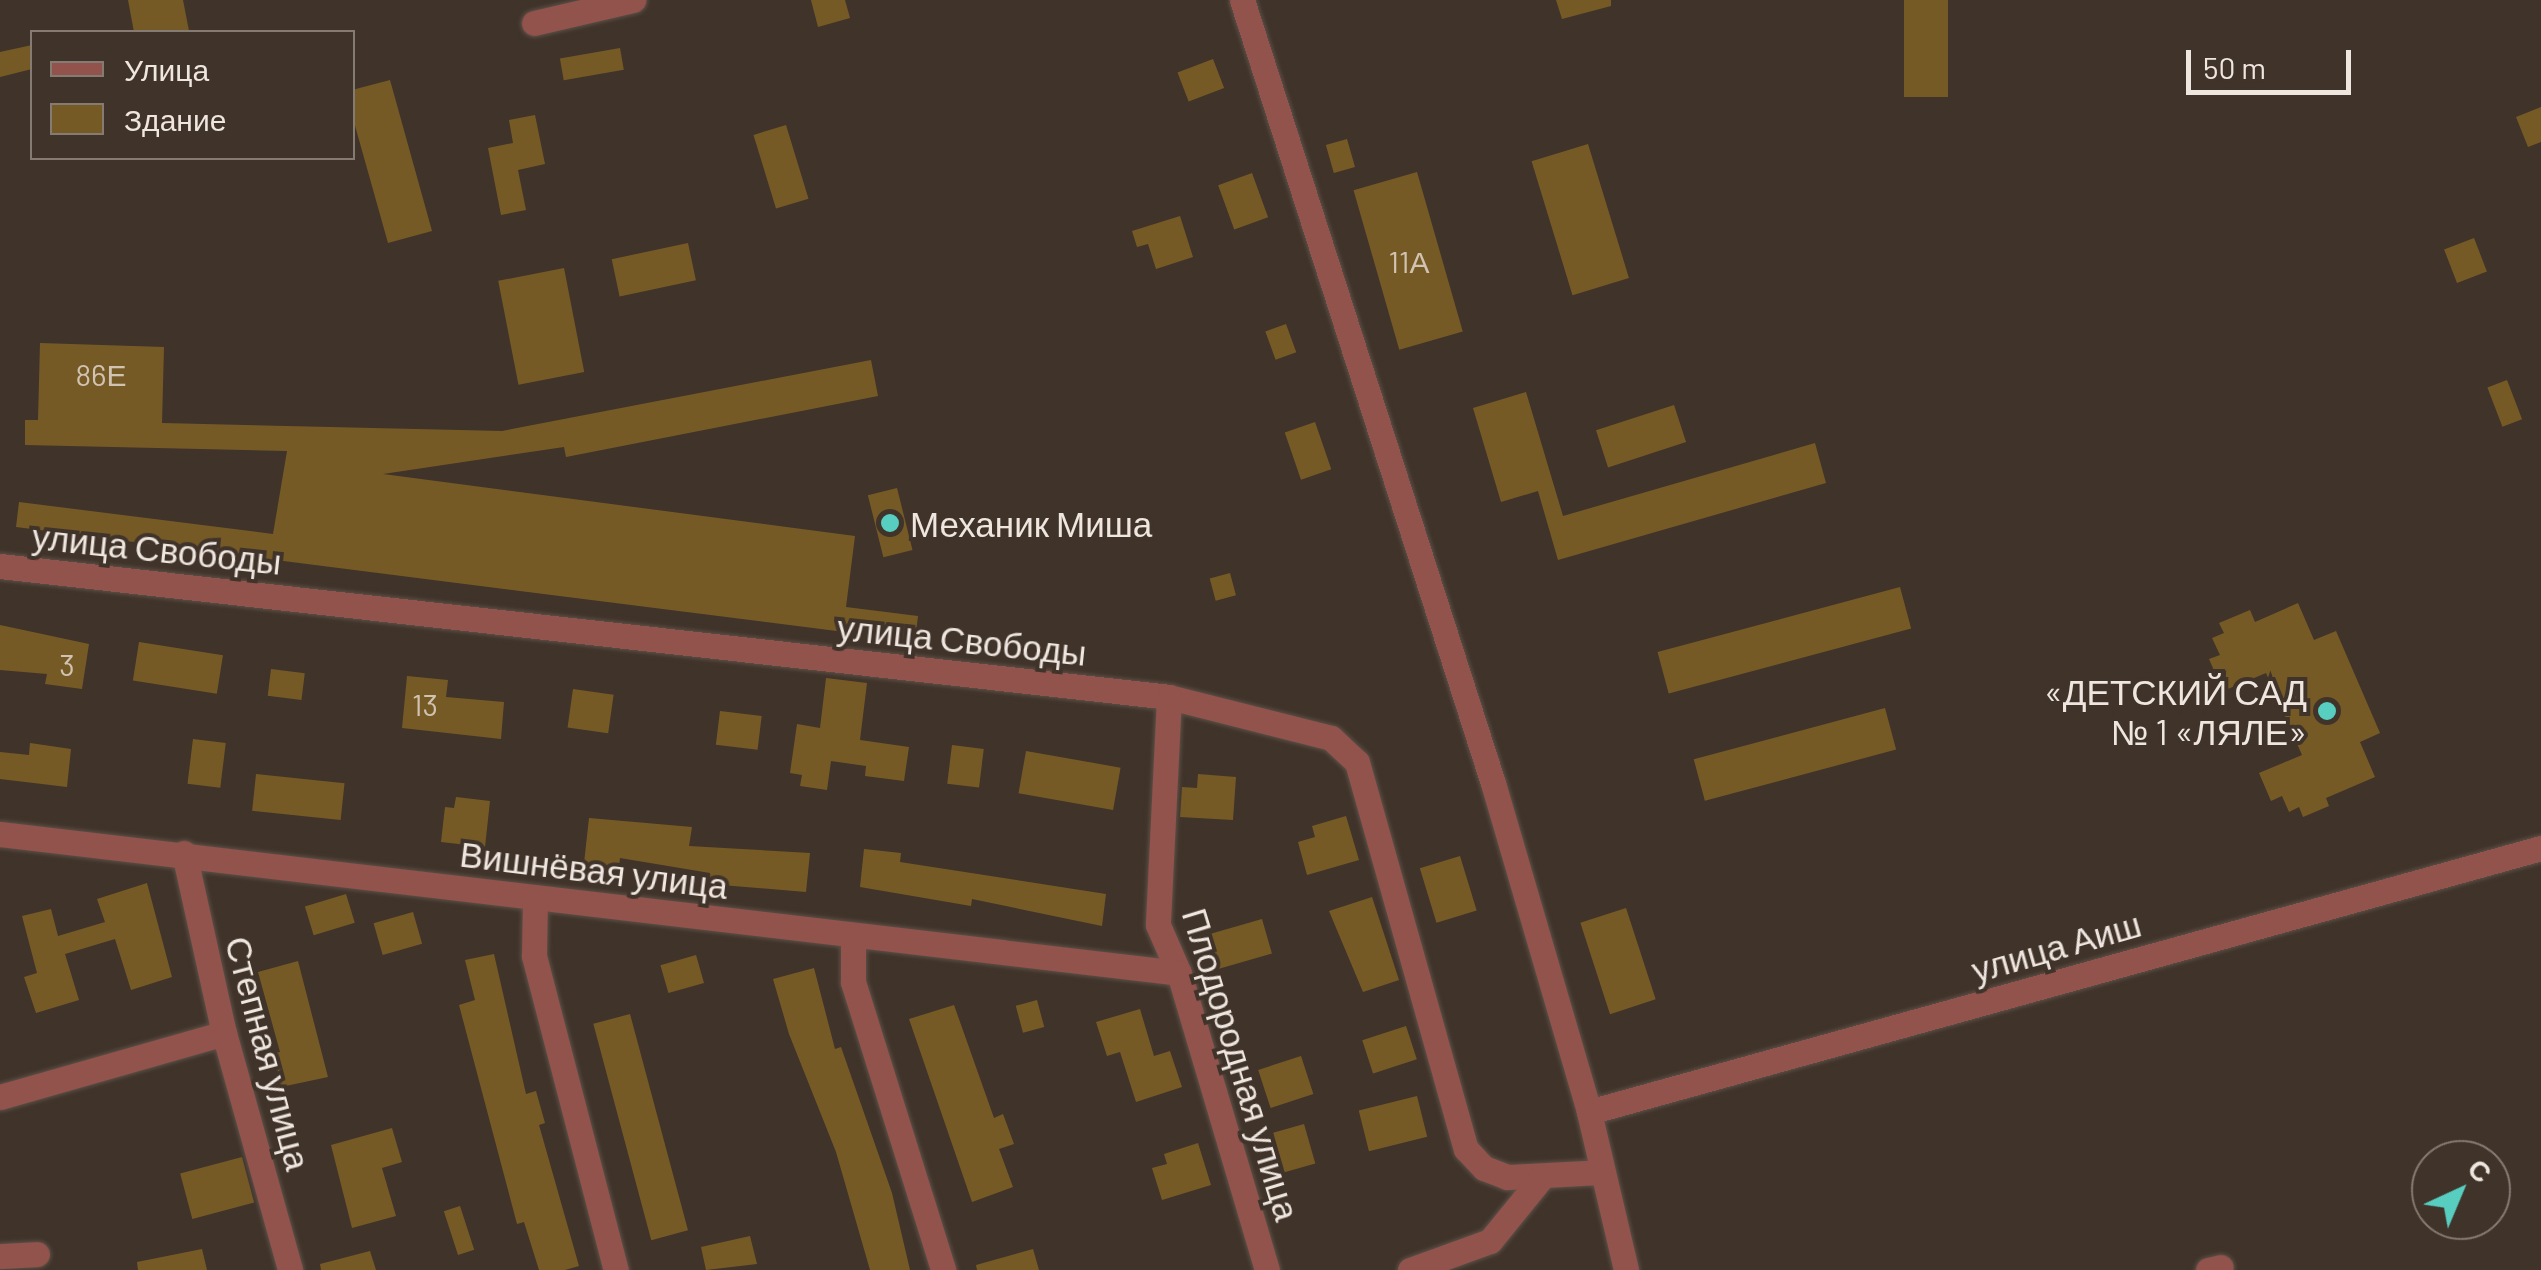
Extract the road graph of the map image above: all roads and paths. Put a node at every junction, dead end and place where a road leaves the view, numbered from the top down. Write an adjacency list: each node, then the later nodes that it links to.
1 (633, 0): 3 (street)
2 (1242, 0): 14 (street)
3 (534, 23)
4 (0, 566): 5 (street, улица Свободы)
5 (1169, 697): 11 (street, Плодородная улица); 16 (street, улица Свободы)
6 (0, 834): 8 (street, Вишнёвая улица)
7 (2541, 848): 14 (street, улица Аиш)
8 (184, 854): 9 (street, Вишнёвая улица); 12 (street, Степная улица)
9 (535, 897): 10 (street, Вишнёвая улица); 20 (street)
10 (853, 936): 11 (street, Вишнёвая улица); 21 (street)
11 (1180, 974): 22 (street, Плодородная улица)
12 (224, 1033): 13 (street); 19 (street, Степная улица)
13 (0, 1096)
14 (1589, 1112): 15 (street)
15 (1602, 1172): 16 (street, улица Свободы); 24 (street)
16 (1542, 1177): 23 (street)
17 (37, 1254): 18 (street)
18 (0, 1256)
19 (290, 1270)
20 (616, 1270)
21 (944, 1270)
22 (1268, 1270)
23 (1410, 1270)
24 (1626, 1270)

